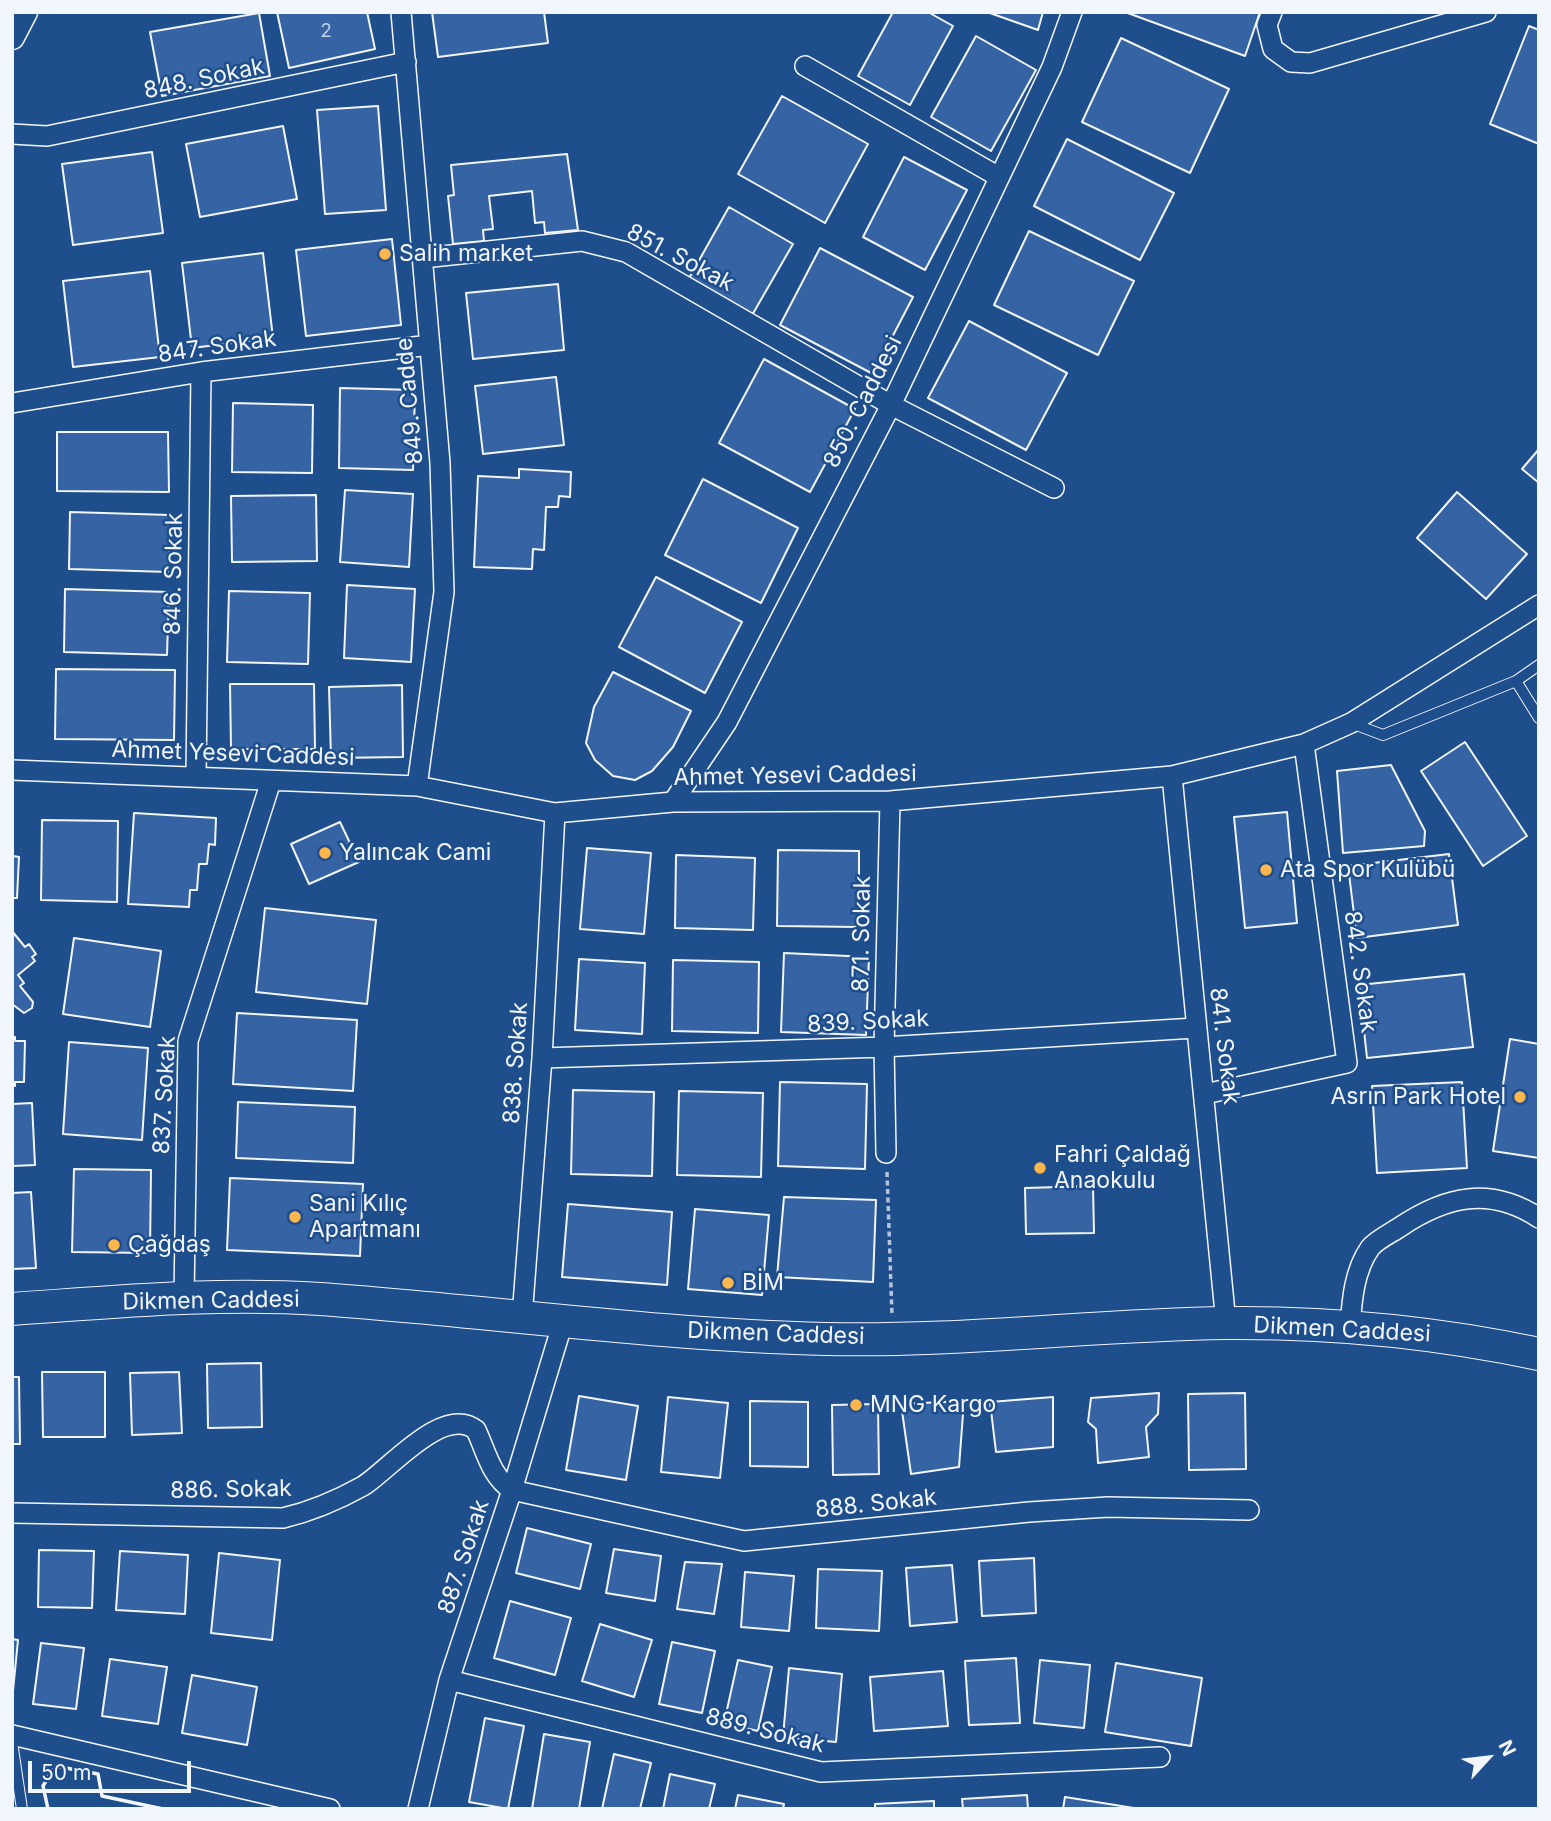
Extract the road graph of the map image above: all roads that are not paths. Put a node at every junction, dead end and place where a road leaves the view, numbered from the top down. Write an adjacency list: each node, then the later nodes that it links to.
1 (25, 12): 6 (street)
2 (401, 12): 7 (street, 849. Cadde)
3 (1072, 12): 10 (street, 850. Caddesi)
4 (1272, 12): 5 (street)
5 (1486, 12)
6 (12, 37)
7 (406, 62): 9 (street, 848. Sokak); 11 (street, 849. Cadde)
8 (805, 66): 10 (street)
9 (12, 134)
10 (999, 177): 15 (street, 850. Caddesi)
11 (422, 258): 12 (street, 849. Cadde); 15 (street, 851. Sokak)
12 (430, 345): 13 (street, 847. Sokak); 27 (street, 849. Cadde)
13 (201, 372): 14 (street, 847. Sokak); 25 (street, 846. Sokak)
14 (12, 403)
15 (891, 405): 16 (street, 851. Sokak); 29 (street, 850. Caddesi)
16 (1054, 488)
17 (1539, 605): 21 (street, Ahmet Yesevi Caddesi)
18 (1539, 665): 19 (lane)
19 (1516, 681): 20 (lane); 21 (lane)
20 (1539, 718)
21 (1351, 723): 22 (street, Ahmet Yesevi Caddesi)
22 (1304, 744): 24 (street, Ahmet Yesevi Caddesi); 34 (street, 842. Sokak)
23 (12, 769): 25 (street, Ahmet Yesevi Caddesi)
24 (1172, 776): 28 (street, Ahmet Yesevi Caddesi); 31 (street, 841. Sokak)
25 (196, 777): 26 (street, Ahmet Yesevi Caddesi)
26 (271, 780): 27 (street, Ahmet Yesevi Caddesi); 37 (street, 837. Sokak)
27 (417, 786): 30 (street, Ahmet Yesevi Caddesi)
28 (890, 801): 29 (street, Ahmet Yesevi Caddesi); 32 (street, 871. Sokak)
29 (673, 802): 30 (street, Ahmet Yesevi Caddesi)
30 (555, 813): 33 (street, 838. Sokak)
31 (1195, 1028): 32 (street, 839. Sokak); 34 (street, 841. Sokak)
32 (884, 1047): 33 (street, 839. Sokak); 35 (street, 871. Sokak)
33 (542, 1058): 39 (street, 838. Sokak)
34 (1206, 1094): 41 (street, 841. Sokak)
35 (886, 1153)
36 (1539, 1218): 42 (street)
37 (184, 1298): 38 (main road, Dikmen Caddesi); 39 (main road, Dikmen Caddesi)
38 (12, 1309)
39 (522, 1317): 40 (main road, Dikmen Caddesi)
40 (563, 1322): 41 (main road, Dikmen Caddesi); 44 (street, 887. Sokak)
41 (1226, 1323): 42 (main road, Dikmen Caddesi)
42 (1350, 1326): 43 (main road, Dikmen Caddesi)
43 (1539, 1353)
44 (512, 1490): 45 (street, 888. Sokak); 46 (street, 886. Sokak); 47 (street, 887. Sokak)
45 (1250, 1510)
46 (12, 1513)
47 (449, 1680): 50 (street, 889. Sokak); 53 (street, 887. Sokak)
48 (12, 1735): 52 (street)
49 (12, 1742): 51 (lane)
50 (1160, 1757)
51 (22, 1809)
52 (330, 1809)
53 (418, 1809)

